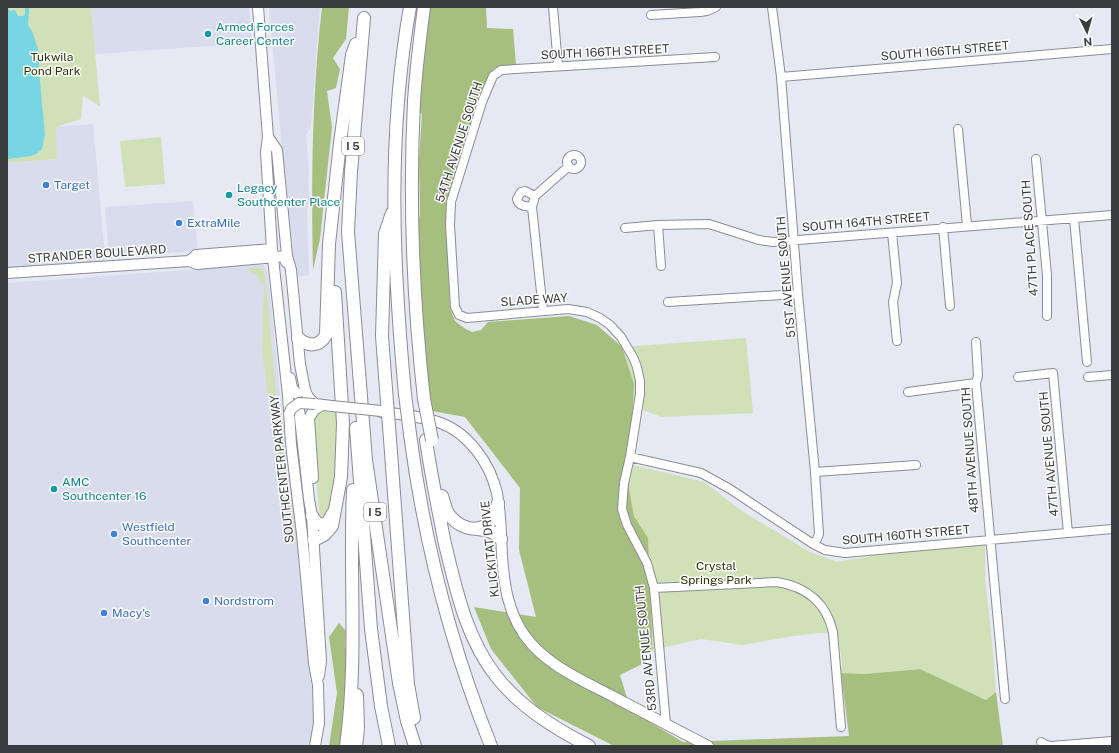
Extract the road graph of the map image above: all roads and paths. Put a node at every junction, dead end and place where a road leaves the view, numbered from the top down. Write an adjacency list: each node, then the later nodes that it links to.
1 (258, 7): 15 (main road, SOUTHCENTER PARKWAY)
2 (410, 7): 21 (highway, I 5)
3 (424, 7): 58 (highway, bridge)
4 (553, 7): 11 (street)
5 (716, 7): 8 (street)
6 (772, 7): 13 (street, 51ST AVENUE SOUTH)
7 (365, 13): 23 (highway); 36 (highway, I 5)
8 (651, 15)
9 (1112, 49): 13 (street, SOUTH 166TH STREET)
10 (715, 58): 11 (street, SOUTH 166TH STREET)
11 (558, 66): 12 (street, SOUTH 166TH STREET)
12 (497, 72): 41 (street, 54TH AVENUE SOUTH)
13 (781, 77): 32 (street, 51ST AVENUE SOUTH)
14 (958, 129): 28 (street)
15 (268, 137): 18 (main road, SOUTHCENTER PARKWAY); 20 (main road, SOUTHCENTER PARKWAY)
16 (1036, 159): 26 (street, 47TH PLACE SOUTH)
17 (569, 166): 19 (street)
18 (267, 169): 20 (main road); 33 (main road, SOUTHCENTER PARKWAY)
19 (535, 196): 22 (street); 22 (street)
20 (282, 201): 33 (main road, SOUTHCENTER PARKWAY)
21 (394, 205): 79 (highway, I 5, bridge); 87 (highway, I 5, bridge)
22 (532, 207): 40 (street)
23 (333, 211): 43 (highway); 64 (highway)
24 (1112, 215): 25 (street, SOUTH 164TH STREET)
25 (1074, 218): 26 (street, SOUTH 164TH STREET); 46 (street)
26 (1042, 220): 28 (street, SOUTH 164TH STREET); 42 (street, 47TH PLACE SOUTH)
27 (658, 225): 30 (street, SOUTH 164TH STREET); 32 (street, SOUTH 164TH STREET); 34 (street)
28 (967, 225): 29 (street, SOUTH 164TH STREET)
29 (942, 227): 31 (street, SOUTH 164TH STREET); 39 (street)
30 (625, 228)
31 (892, 233): 32 (street, SOUTH 164TH STREET); 44 (street)
32 (795, 241): 37 (street, 51ST AVENUE SOUTH)
33 (278, 255): 35 (main road, STRANDER BOULEVARD); 43 (main road); 50 (main road, SOUTHCENTER PARKWAY); 52 (main road, SOUTHCENTER PARKWAY); 54 (main road)
34 (661, 266)
35 (7, 274)
36 (352, 275): 59 (highway, I 5); 86 (highway, I 5)
37 (798, 294): 38 (street); 62 (street, 51ST AVENUE SOUTH)
38 (668, 302)
39 (950, 306)
40 (543, 311): 41 (street, SLADE WAY); 60 (street, SLADE WAY)
41 (459, 315)
42 (1047, 316)
43 (298, 338): 55 (main road)
44 (897, 341)
45 (976, 342): 51 (street, 48TH AVENUE SOUTH)
46 (1088, 362)
47 (1112, 375): 49 (street)
48 (1018, 377): 68 (street, 47TH AVENUE SOUTH)
49 (1088, 377)
50 (296, 383)
51 (976, 383): 53 (street); 70 (street, 48TH AVENUE SOUTH)
52 (286, 387): 54 (main road); 57 (main road, SOUTHCENTER PARKWAY)
53 (908, 392)
54 (297, 394): 55 (main road)
55 (323, 405): 57 (main road, KLICKITAT DRIVE, bridge); 63 (main road, KLICKITAT DRIVE, bridge); 65 (main road)
56 (299, 409): 65 (main road, SOUTHCENTER PARKWAY)
57 (289, 414): 75 (main road, SOUTHCENTER PARKWAY)
58 (429, 440): 66 (highway); 88 (highway)
59 (357, 448): 73 (highway); 85 (highway, I 5)
60 (630, 457): 72 (street, SOUTH 160TH STREET); 74 (street, 53RD AVENUE SOUTH)
61 (916, 464): 62 (street)
62 (815, 472): 72 (street, 51ST AVENUE SOUTH)
63 (498, 503): 66 (highway); 69 (main road, KLICKITAT DRIVE)
64 (335, 510): 65 (highway); 71 (highway)
65 (312, 516): 71 (main road, SOUTHCENTER PARKWAY)
66 (474, 529): 69 (highway)
67 (1112, 529): 68 (street, SOUTH 160TH STREET)
68 (1068, 533): 70 (street, SOUTH 160TH STREET)
69 (501, 539): 77 (main road, KLICKITAT DRIVE)
70 (990, 539): 72 (street, SOUTH 160TH STREET); 76 (street, 48TH AVENUE SOUTH)
71 (314, 540): 75 (main road, SOUTHCENTER PARKWAY)
72 (813, 544)
73 (351, 564): 83 (highway); 84 (highway)
74 (654, 588): 77 (street, 53RD AVENUE SOUTH); 78 (street)
75 (318, 685): 82 (main road, SOUTHCENTER PARKWAY)
76 (1005, 699)
77 (666, 724): 89 (main road, KLICKITAT DRIVE)
78 (841, 727)
79 (488, 740)
80 (1112, 741): 81 (street)
81 (1042, 742)
82 (315, 746)
83 (346, 746)
84 (356, 746)
85 (389, 746)
86 (415, 746)
87 (423, 746)
88 (589, 746)
89 (708, 746)

